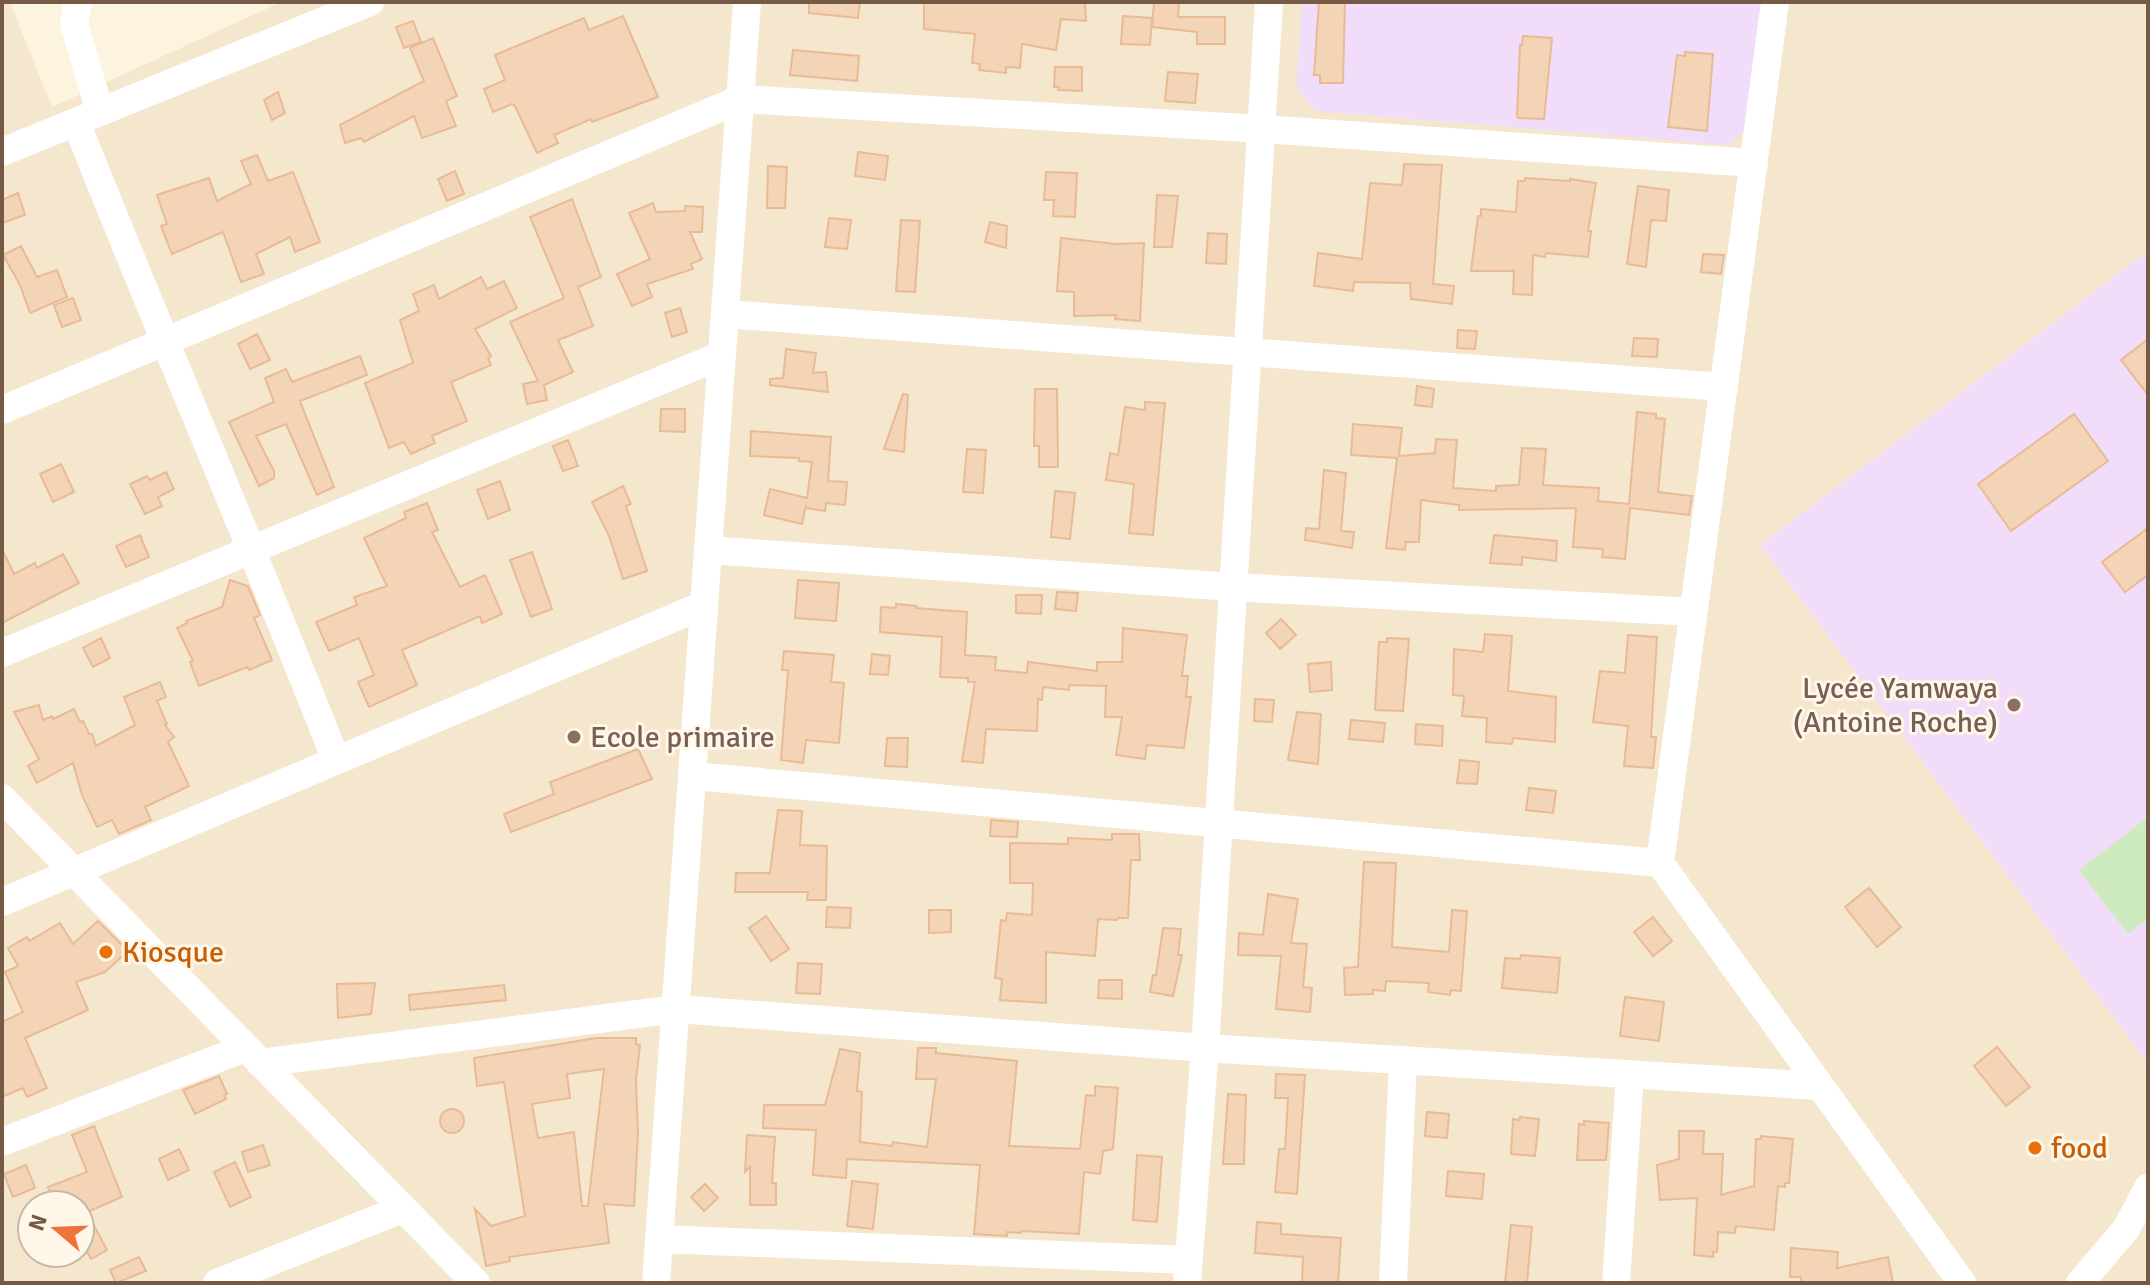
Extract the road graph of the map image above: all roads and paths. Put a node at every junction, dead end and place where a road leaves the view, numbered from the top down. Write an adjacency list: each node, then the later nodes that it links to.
1 (78, 2): 7 (street)
2 (370, 2): 7 (street)
3 (747, 2): 6 (street)
4 (1269, 2): 8 (street)
5 (1775, 2): 10 (street)
6 (741, 99): 8 (street); 11 (street); 12 (street)
7 (88, 117): 9 (street); 12 (street)
8 (1262, 129): 10 (street); 13 (street)
9 (2, 152)
10 (1754, 163): 15 (street)
11 (725, 314): 13 (street); 14 (street)
12 (164, 342): 16 (street); 17 (street)
13 (1249, 353): 15 (street); 19 (street)
14 (722, 355): 17 (street); 18 (street)
15 (1724, 387): 21 (street)
16 (2, 410)
17 (253, 549): 22 (street); 23 (street)
18 (708, 550): 19 (street); 20 (street)
19 (1233, 587): 21 (street); 26 (street)
20 (704, 605): 23 (street); 24 (street)
21 (1693, 612): 27 (street)
22 (2, 653)
23 (336, 760): 28 (street)
24 (693, 776): 26 (street); 30 (street)
25 (2, 798): 28 (street)
26 (1219, 824): 27 (street); 31 (street)
27 (1660, 863): 35 (street)
28 (74, 871): 29 (street); 32 (street)
29 (2, 902)
30 (676, 1009): 31 (street); 32 (street); 39 (street)
31 (1205, 1048): 33 (street); 40 (street)
32 (252, 1055): 36 (street); 38 (street)
33 (1403, 1060): 34 (street); 44 (street)
34 (1630, 1075): 35 (street); 45 (street)
35 (1820, 1086): 46 (street)
36 (2, 1142)
37 (2148, 1188): 47 (street)
38 (402, 1209): 41 (street); 42 (street)
39 (659, 1239): 40 (street); 43 (street)
40 (1187, 1272)
41 (217, 1283)
42 (476, 1283)
43 (656, 1283)
44 (1393, 1283)
45 (1616, 1283)
46 (1962, 1283)
47 (2080, 1283)

